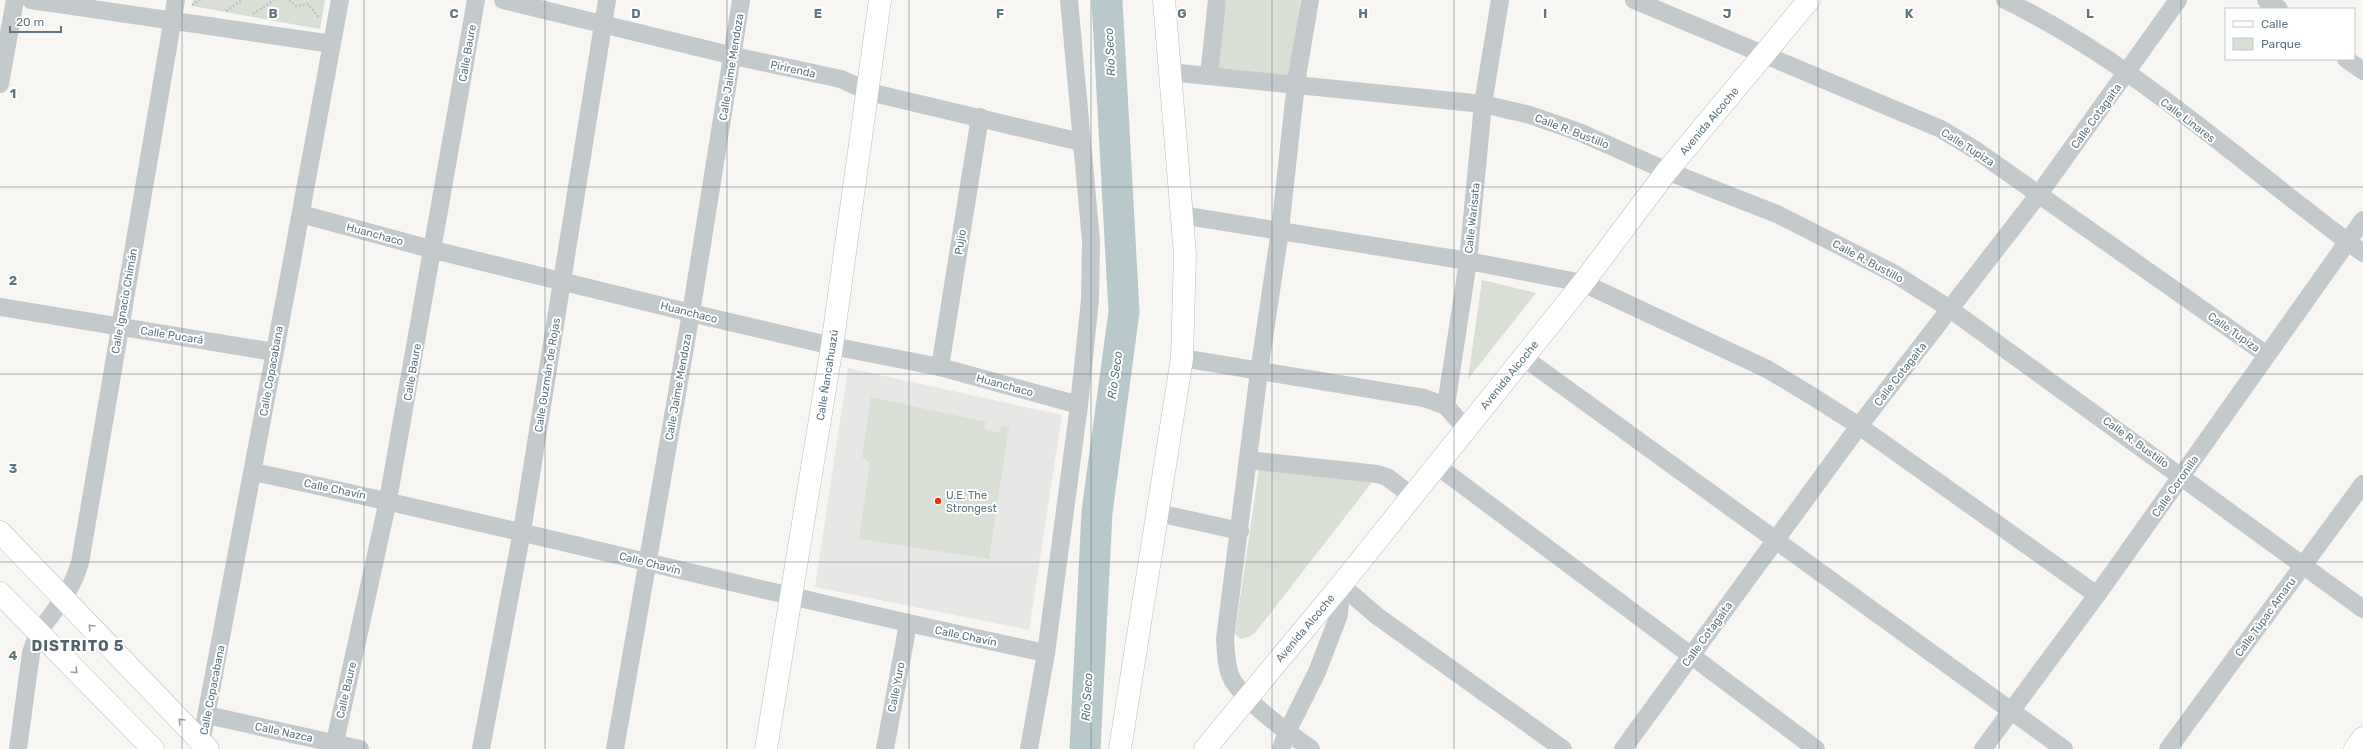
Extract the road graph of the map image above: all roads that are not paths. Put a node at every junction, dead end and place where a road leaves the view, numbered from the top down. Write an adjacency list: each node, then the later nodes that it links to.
1 (15, 0): 32 (street)
2 (31, 0): 21 (street)
3 (340, 0): 23 (street, Calle Copacabana)
4 (476, 0): 44 (street, Calle Baure)
5 (503, 0): 22 (street, Pirirenda)
6 (608, 0): 22 (street, Calle Guzmán de Rojas)
7 (741, 0): 25 (street, Calle Jaime Mendoza)
8 (880, 0): 33 (street, Calle Ñancahuazú)
9 (1164, 0): 28 (street)
10 (1217, 0): 30 (street)
11 (1310, 0): 31 (street)
12 (1500, 0): 34 (street, Calle Warisata)
13 (1634, 0): 24 (street, Calle Tupiza)
14 (1809, 0): 24 (street, Avenida Alcoche)
15 (2005, 0): 29 (street, Calle Linares)
16 (2178, 0): 29 (street, Calle Cotagaita)
17 (2266, 0): 20 (street)
18 (1065, 1): 36 (street)
19 (184, 3): 21 (street, Calle Ignacio Chimán)
20 (2278, 8)
21 (172, 21): 23 (street); 52 (street, Calle Ignacio Chimán)
22 (604, 24): 25 (street, Pirirenda); 47 (street, Calle Guzmán de Rojas)
23 (332, 44): 39 (street, Calle Copacabana)
24 (1765, 55): 37 (street, Avenida Alcoche); 38 (street, Calle Tupiza)
25 (734, 56): 33 (street, Pirirenda); 51 (street, Calle Jaime Mendoza)
26 (2347, 60): 27 (street)
27 (2363, 71)
28 (1170, 72): 30 (street, Calle R. Bustillo); 40 (street)
29 (2127, 73): 38 (street, Calle Cotagaita); 43 (street, Calle Linares)
30 (1209, 76): 31 (street, Calle R. Bustillo)
31 (1296, 83): 34 (street, Calle R. Bustillo); 42 (street)
32 (0, 84)
33 (869, 92): 35 (street, Pirirenda); 53 (street, Calle Ñancahuazú)
34 (1483, 104): 37 (street, Calle R. Bustillo); 46 (street, Calle Warisata)
35 (980, 117): 36 (street, Pirirenda); 58 (street, Pujio)
36 (1081, 142): 60 (street)
37 (1667, 171): 48 (street, Avenida Alcoche); 50 (street, Calle R. Bustillo)
38 (2039, 194): 50 (street, Calle Cotagaita); 55 (street, Calle Tupiza)
39 (301, 214): 44 (street, Huanchaco); 54 (street, Calle Copacabana)
40 (1181, 215): 42 (street); 57 (street)
41 (2363, 220): 43 (street, Calle Coronilla)
42 (1280, 230): 46 (street); 59 (street)
43 (2348, 242): 45 (street, Calle Linares); 55 (street, Calle Coronilla)
44 (434, 250): 47 (street, Huanchaco); 70 (street, Calle Baure)
45 (2363, 253)
46 (1468, 262): 48 (street); 61 (street, Calle Warisata)
47 (562, 280): 51 (street, Huanchaco); 72 (street, Calle Guzmán de Rojas)
48 (1583, 283): 56 (street, Avenida Alcoche); 62 (street)
49 (0, 306): 52 (street, Calle Pucará)
50 (1950, 309): 62 (street, Calle Cotagaita); 67 (street, Calle R. Bustillo)
51 (691, 313): 53 (street, Huanchaco); 76 (street, Calle Jaime Mendoza)
52 (119, 327): 54 (street, Calle Pucará); 82 (street, Calle Ignacio Chimán)
53 (832, 346): 58 (street, Huanchaco); 81 (street, Calle Ñancahuazú)
54 (274, 352): 66 (street, Calle Copacabana)
55 (2267, 355): 67 (street, Calle Coronilla)
56 (1523, 357): 63 (street, Avenida Alcoche); 75 (street)
57 (1182, 358): 59 (street); 71 (street)
58 (940, 367): 60 (street, Huanchaco)
59 (1259, 372): 61 (street); 64 (street)
60 (1079, 405): 86 (street)
61 (1446, 406): 63 (street)
62 (1859, 426): 75 (street, Calle Cotagaita); 80 (street)
63 (1466, 429): 65 (street, Avenida Alcoche)
64 (1248, 460): 69 (street); 73 (street)
65 (1436, 465): 69 (street, Avenida Alcoche); 87 (street)
66 (254, 472): 70 (street, Calle Chavín); 90 (street, Calle Copacabana)
67 (2182, 475): 77 (street, Calle R. Bustillo); 80 (street, Calle Coronilla)
68 (2363, 484): 77 (street, Calle Túpac Amaru)
69 (1412, 496): 78 (street, Avenida Alcoche)
70 (388, 500): 72 (street, Calle Chavín); 93 (street, Calle Baure)
71 (1158, 513): 73 (street); 103 (street)
72 (522, 531): 76 (street, Calle Chavín); 98 (street, Calle Guzmán de Rojas)
73 (1240, 531): 88 (street)
74 (0, 532): 82 (street)
75 (1776, 540): 87 (street, Calle Cotagaita); 89 (street)
76 (648, 562): 81 (street, Calle Chavín); 99 (street, Calle Jaime Mendoza)
77 (2303, 566): 83 (street, Calle R. Bustillo); 112 (street, Calle Túpac Amaru)
78 (1341, 585): 88 (street, Avenida Alcoche); 91 (street); 107 (street)
79 (0, 592): 85 (street)
80 (2097, 595): 89 (street, Calle Coronilla)
81 (790, 596): 84 (street, Calle Chavín); 100 (street, Calle Ñancahuazú)
82 (64, 598): 85 (street); 94 (street, one-way to 82)
83 (2363, 609)
84 (908, 624): 86 (street, Calle Chavín); 101 (street, Calle Yuro)
85 (38, 633): 95 (street); 96 (street, one-way to 96)
86 (1046, 653): 102 (street)
87 (1690, 656): 108 (street, Calle Cotagaita); 109 (street)
88 (1248, 697): 91 (street); 104 (street, Avenida Alcoche)
89 (2011, 711): 110 (street, Calle Coronilla); 111 (street)
90 (207, 715): 93 (street, Calle Nazca); 94 (street, Calle Copacabana)
91 (1287, 732): 105 (street); 106 (street)
92 (2363, 738): 113 (street)
93 (335, 742): 97 (street, Calle Nazca)
94 (205, 746)
95 (18, 749)
96 (153, 749)
97 (360, 749)
98 (481, 749)
99 (615, 749)
100 (766, 749)
101 (885, 749)
102 (1029, 749)
103 (1120, 749)
104 (1205, 749)
105 (1281, 749)
106 (1311, 749)
107 (1563, 749)
108 (1623, 749)
109 (1816, 749)
110 (1983, 749)
111 (2064, 749)
112 (2168, 749)
113 (2355, 749)

